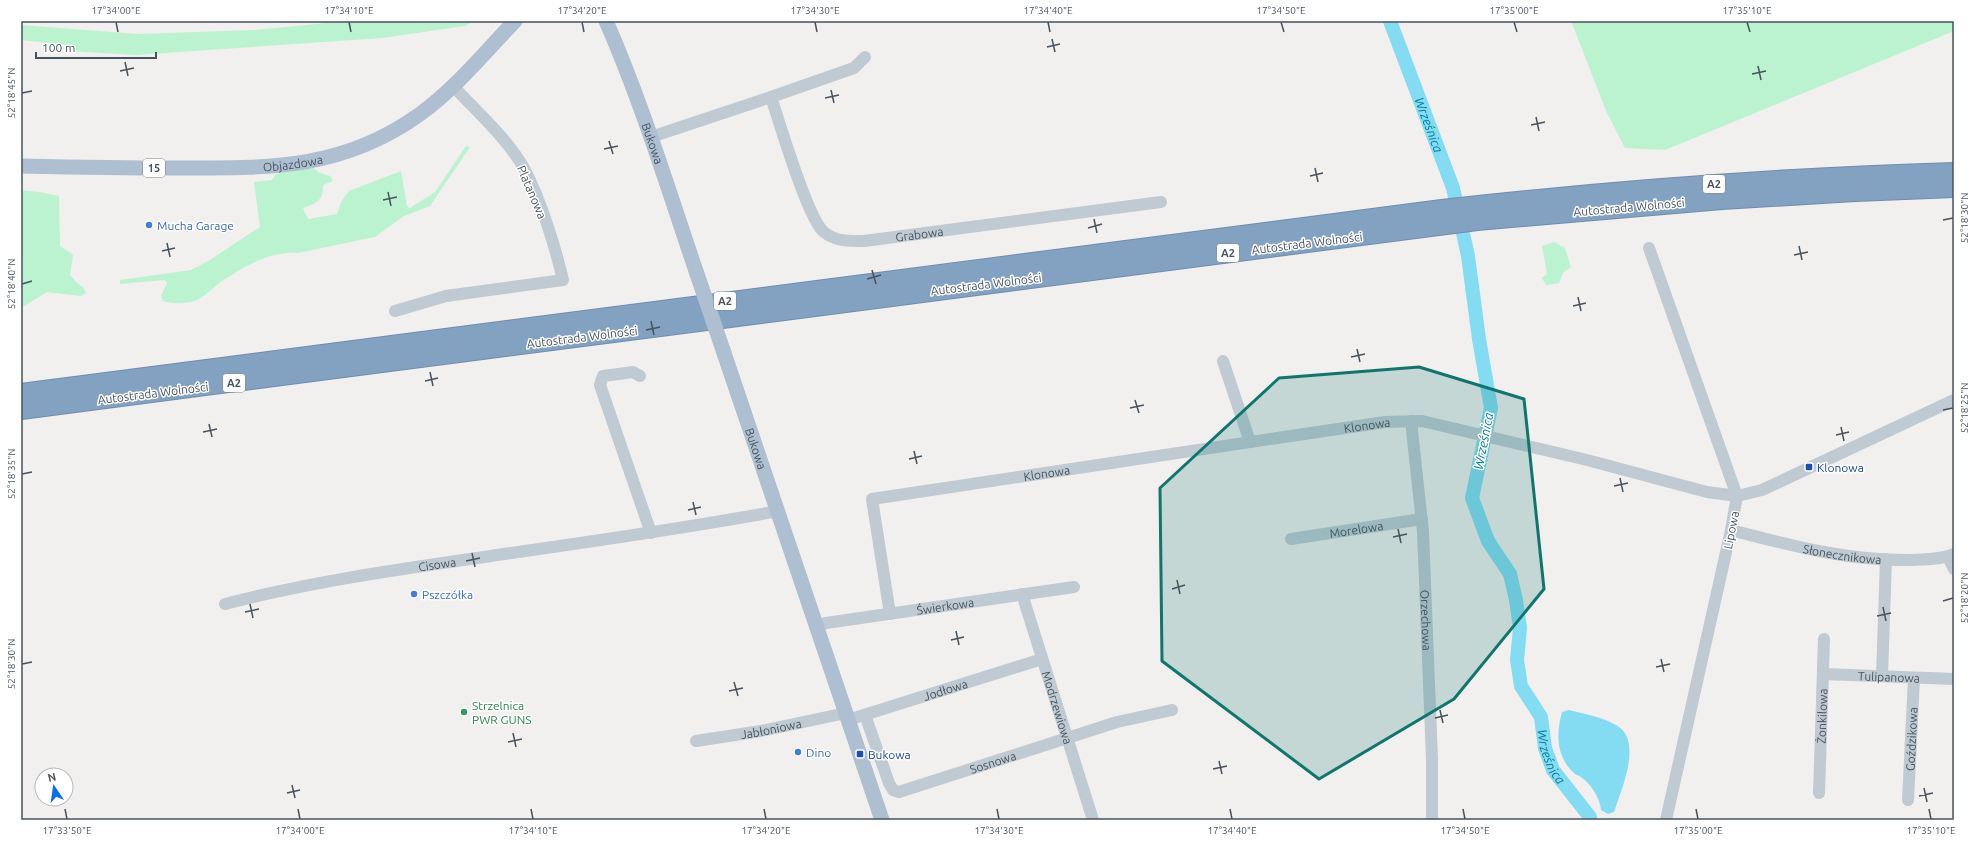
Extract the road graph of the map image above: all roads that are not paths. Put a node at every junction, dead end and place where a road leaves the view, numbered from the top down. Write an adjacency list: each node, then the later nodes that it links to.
1 (515, 21): 6 (main road, Objazdowa / 15)
2 (600, 21): 4 (main road, Bukowa)
3 (606, 21): 4 (main road, Bukowa)
4 (613, 37): 8 (main road, Bukowa)
5 (865, 56): 7 (street)
6 (454, 87): 9 (main road, Objazdowa / 15); 16 (street, Platanowa)
7 (771, 97): 8 (street); 12 (street, Grabowa)
8 (651, 137): 25 (main road, Bukowa, bridge)
9 (21, 166)
10 (1954, 172): 13 (highway, Autostrada Wolności / A2)
11 (1954, 188): 13 (highway, Autostrada Wolności / A2)
12 (1161, 202)
13 (1476, 213): 14 (highway, Autostrada Wolności / A2)
14 (1443, 217): 19 (highway, Autostrada Wolności / A2); 21 (highway, Autostrada Wolności / A2)
15 (1649, 248): 24 (street, Lipowa)
16 (395, 311)
17 (1223, 362): 23 (street)
18 (640, 376): 28 (street)
19 (21, 393)
20 (1954, 400): 24 (street, Klonowa)
21 (21, 410)
22 (1411, 421): 23 (street, Klonowa); 24 (street, Klonowa); 26 (street, Orzechowa)
23 (1250, 442): 36 (street, Klonowa)
24 (1737, 496): 27 (street, Lipowa)
25 (778, 511): 28 (street, Cisowa); 37 (main road, Bukowa)
26 (1422, 520): 29 (street, Morelowa); 53 (street, Orzechowa)
27 (1731, 530): 31 (street, Słonecznikowa); 54 (street, Lipowa)
28 (651, 533): 35 (street, Cisowa)
29 (1291, 539)
30 (1951, 556): 31 (street, Słonecznikowa); 32 (street)
31 (1886, 560): 41 (street)
32 (1954, 569)
33 (1074, 587): 34 (street, Świerkowa)
34 (1022, 594): 36 (street, Świerkowa); 39 (street, Modrzewiowa)
35 (225, 604)
36 (890, 614): 37 (street, Świerkowa)
37 (817, 626): 46 (main road, Bukowa)
38 (1824, 639): 40 (street, Żonkilowa)
39 (1042, 659): 45 (street, Jodłowa); 47 (street, Modrzewiowa)
40 (1823, 674): 41 (street, Tulipanowa); 49 (street, Żonkilowa)
41 (1882, 676): 42 (street, Tulipanowa)
42 (1914, 678): 43 (street, Tulipanowa); 50 (street, Goździkowa)
43 (1954, 679)
44 (1172, 710): 47 (street, Sosnowa)
45 (865, 715): 46 (street, Jodłowa); 47 (street, Sosnowa)
46 (847, 716): 48 (street, Jabłoniowa); 51 (main road, Bukowa)
47 (1067, 738): 52 (street, Modrzewiowa)
48 (696, 742)
49 (1819, 793)
50 (1908, 800)
51 (882, 820)
52 (1093, 820)
53 (1432, 820)
54 (1666, 820)

